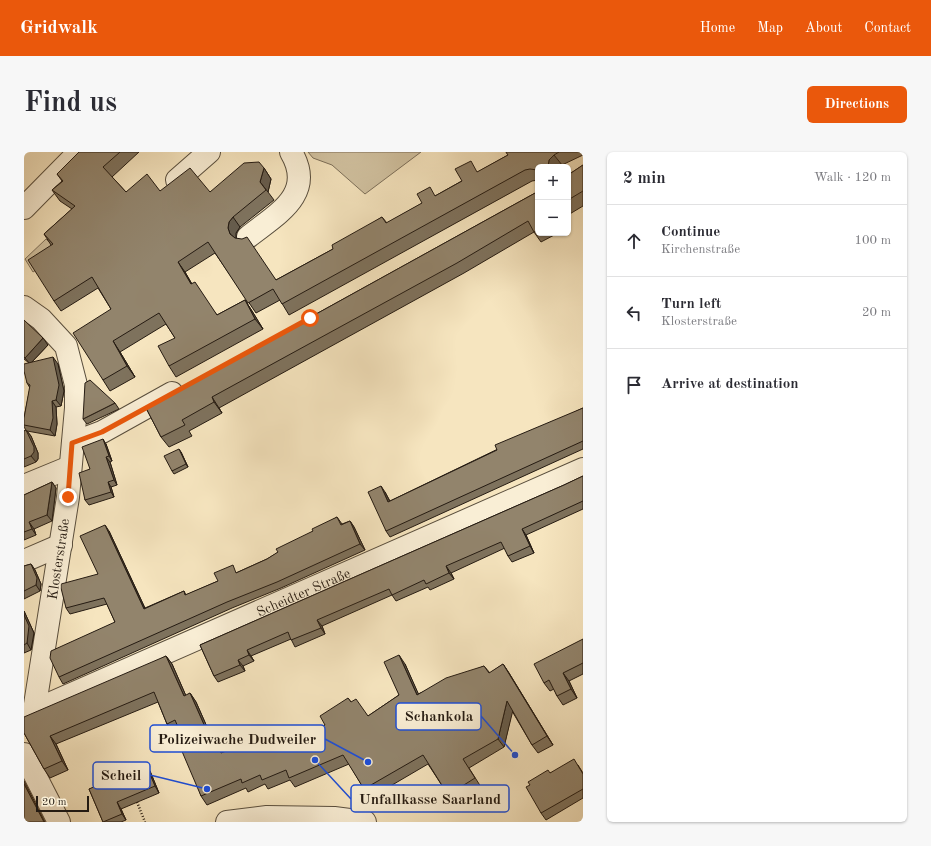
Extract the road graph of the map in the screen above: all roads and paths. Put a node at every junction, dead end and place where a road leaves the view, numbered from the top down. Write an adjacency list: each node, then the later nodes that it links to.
1 (79, 152): 5 (street)
2 (210, 152): 4 (street)
3 (291, 152): 6 (street)
4 (177, 180)
5 (24, 208)
6 (248, 237)
7 (24, 307): 9 (street, Klosterstraße)
8 (193, 382): 9 (street)
9 (72, 443): 10 (street, Klosterstraße)
10 (70, 466): 12 (street); 13 (street, Klosterstraße)
11 (583, 469): 15 (street, Scheidter Straße)
12 (24, 486)
13 (62, 545): 14 (street); 15 (street, Klosterstraße)
14 (24, 561)
15 (29, 713)
16 (24, 754): 18 (street)
17 (137, 802): 19 (path)
18 (59, 822)
19 (145, 822)
20 (227, 822): 21 (street)
21 (365, 822)

